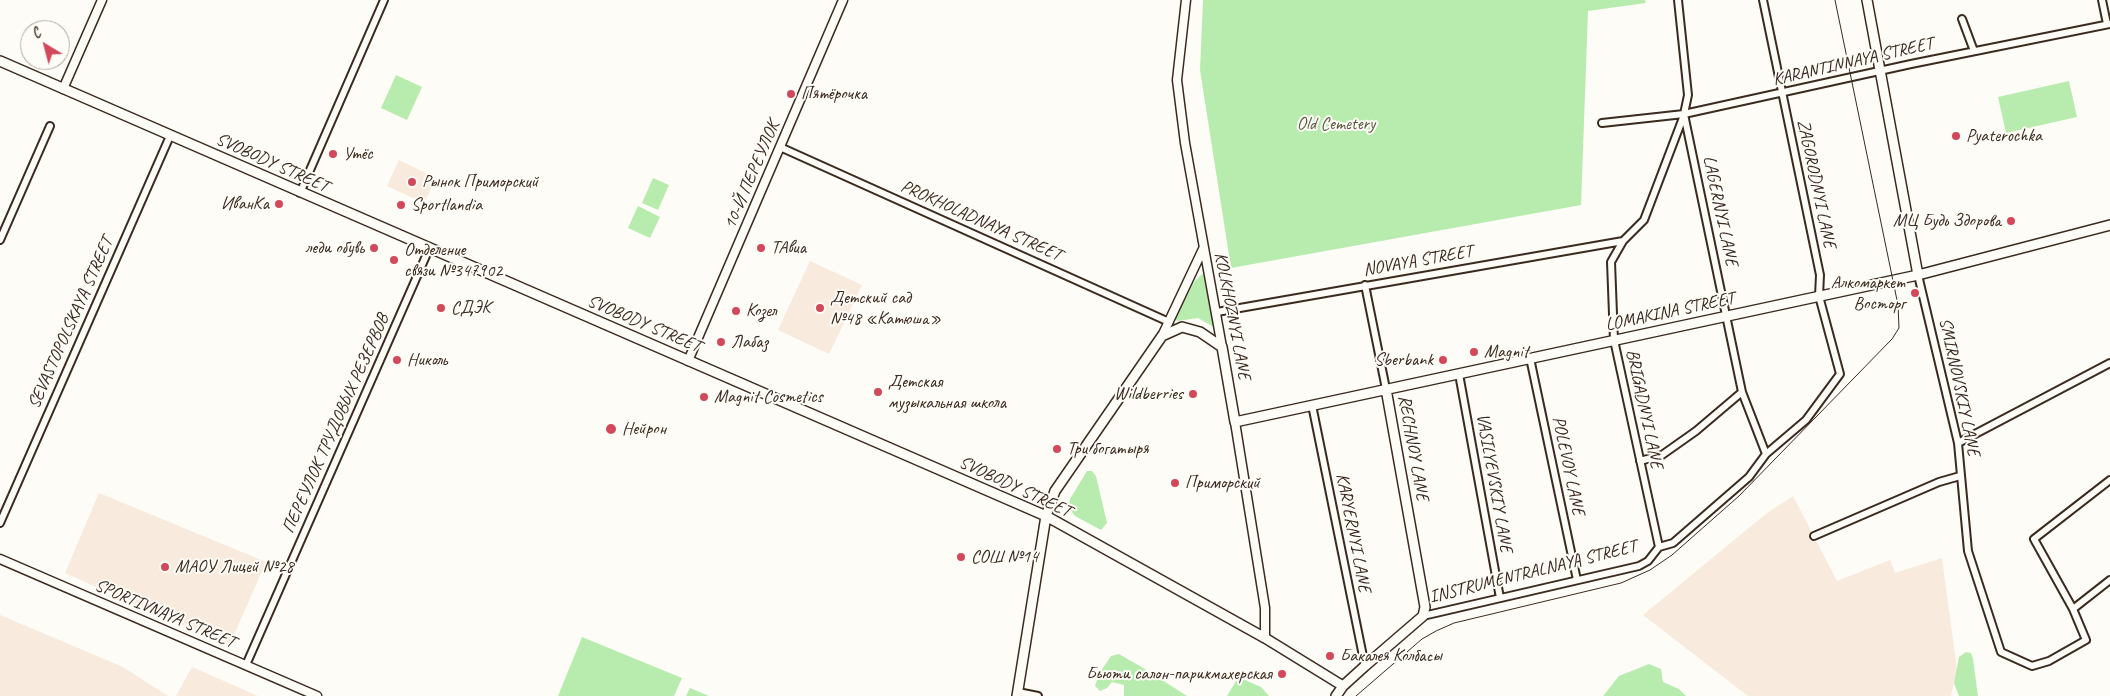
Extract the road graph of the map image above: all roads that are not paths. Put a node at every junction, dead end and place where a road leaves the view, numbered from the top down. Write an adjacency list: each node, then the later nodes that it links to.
1 (102, 0): 14 (street)
2 (384, 0): 21 (street)
3 (844, 0): 20 (street, 10-Й ПЕРЕУЛОК)
4 (1186, 0): 26 (street, KOLKHOZNYI LANE)
5 (1678, 0): 16 (street, LAGERNYI LANE)
6 (1763, 0): 15 (street, ZAGORODNYI LANE)
7 (1867, 0): 13 (main road, SMIRNOVSKIY LANE)
8 (2102, 0): 10 (street)
9 (1962, 19): 11 (street)
10 (2108, 24): 11 (street, KARANTINNAYA STREET)
11 (1974, 51): 13 (street, KARANTINNAYA STREET)
12 (0, 61): 14 (main road, SVOBODY STREET)
13 (1880, 71): 15 (street, KARANTINNAYA STREET); 27 (main road, SMIRNOVSKIY LANE)
14 (63, 89): 19 (main road, SVOBODY STREET)
15 (1782, 93): 16 (street, KARANTINNAYA STREET); 29 (street, ZAGORODNYI LANE)
16 (1684, 114): 17 (street, KARANTINNAYA STREET); 24 (street, BRIGADNYI LANE); 31 (street, LAGERNYI LANE)
17 (1602, 124)
18 (50, 126): 23 (street)
19 (170, 136): 21 (main road, SVOBODY STREET); 51 (street, SEVASTOPOLSKAYA STREET)
20 (780, 148): 32 (street, PROKHOLADNAYA STREET); 37 (street, 10-Й ПЕРЕУЛОК)
21 (300, 193): 25 (main road, SVOBODY STREET)
22 (2110, 225): 27 (main road, LOMAKINA STREET)
23 (0, 240)
24 (1624, 241): 28 (street, NOVAYA STREET); 34 (street, BRIGADNYI LANE)
25 (429, 249): 37 (main road, SVOBODY STREET); 61 (street, ПЕРЕУЛОК ТРУДОВЫХ РЕЗЕРВОВ)
26 (1203, 249): 30 (street, KOLKHOZNYI LANE); 32 (street)
27 (1918, 275): 29 (main road, LOMAKINA STREET); 45 (street, SMIRNOVSKIY LANE)
28 (1365, 285): 30 (street, NOVAYA STREET); 41 (street, RECHNOY LANE)
29 (1819, 296): 31 (main road, LOMAKINA STREET); 40 (street, ZAGORODNYI LANE)
30 (1217, 312): 35 (street, KOLKHOZNYI LANE)
31 (1726, 316): 34 (main road, LOMAKINA STREET); 42 (street, LAGERNYI LANE)
32 (1169, 322): 33 (street)
33 (1162, 336): 35 (main road); 50 (main road)
34 (1614, 340): 36 (main road, LOMAKINA STREET); 47 (street, BRIGADNYI LANE)
35 (1222, 346): 44 (main road, KOLKHOZNYI LANE)
36 (1530, 358): 39 (main road, LOMAKINA STREET); 55 (street, POLEVOY LANE)
37 (688, 361): 50 (main road, SVOBODY STREET)
38 (2110, 363): 45 (street)
39 (1459, 374): 41 (main road, LOMAKINA STREET); 57 (street, VASILYEVSKIY LANE)
40 (1840, 374): 46 (street, INSTRUMENTRALNAYA STREET)
41 (1386, 389): 43 (main road, LOMAKINA STREET); 59 (main road, RECHNOY LANE)
42 (1742, 392): 46 (street, LAGERNYI LANE); 47 (street)
43 (1312, 405): 44 (main road, LOMAKINA STREET); 62 (street, KARYERNYI LANE)
44 (1235, 422): 60 (street, KOLKHOZNYI LANE)
45 (1958, 443): 48 (street, SMIRNOVSKIY LANE)
46 (1766, 454): 53 (street, INSTRUMENTRALNAYA STREET)
47 (1640, 461): 53 (street, BRIGADNYI LANE)
48 (1960, 476): 52 (street); 58 (street, SMIRNOVSKIY LANE)
49 (2110, 480): 58 (street)
50 (1046, 516): 60 (main road, SVOBODY STREET); 64 (main road)
51 (0, 523)
52 (1814, 536)
53 (1658, 547): 55 (street, INSTRUMENTRALNAYA STREET)
54 (0, 559): 61 (street, SPORTIVNAYA STREET)
55 (1577, 580): 57 (street, INSTRUMENTRALNAYA STREET)
56 (2110, 580): 58 (street)
57 (1500, 598): 59 (street, INSTRUMENTRALNAYA STREET)
58 (2073, 609)
59 (1423, 616): 62 (main road, INSTRUMENTRALNAYA STREET)
60 (1265, 638): 63 (main road, SVOBODY STREET)
61 (246, 665): 65 (street, SPORTIVNAYA STREET)
62 (1365, 666): 63 (main road, INSTRUMENTRALNAYA STREET)
63 (1342, 686): 67 (main road, INSTRUMENTRALNAYA STREET)
64 (1017, 694): 66 (street)
65 (318, 696)
66 (1038, 696)
67 (1336, 696)

